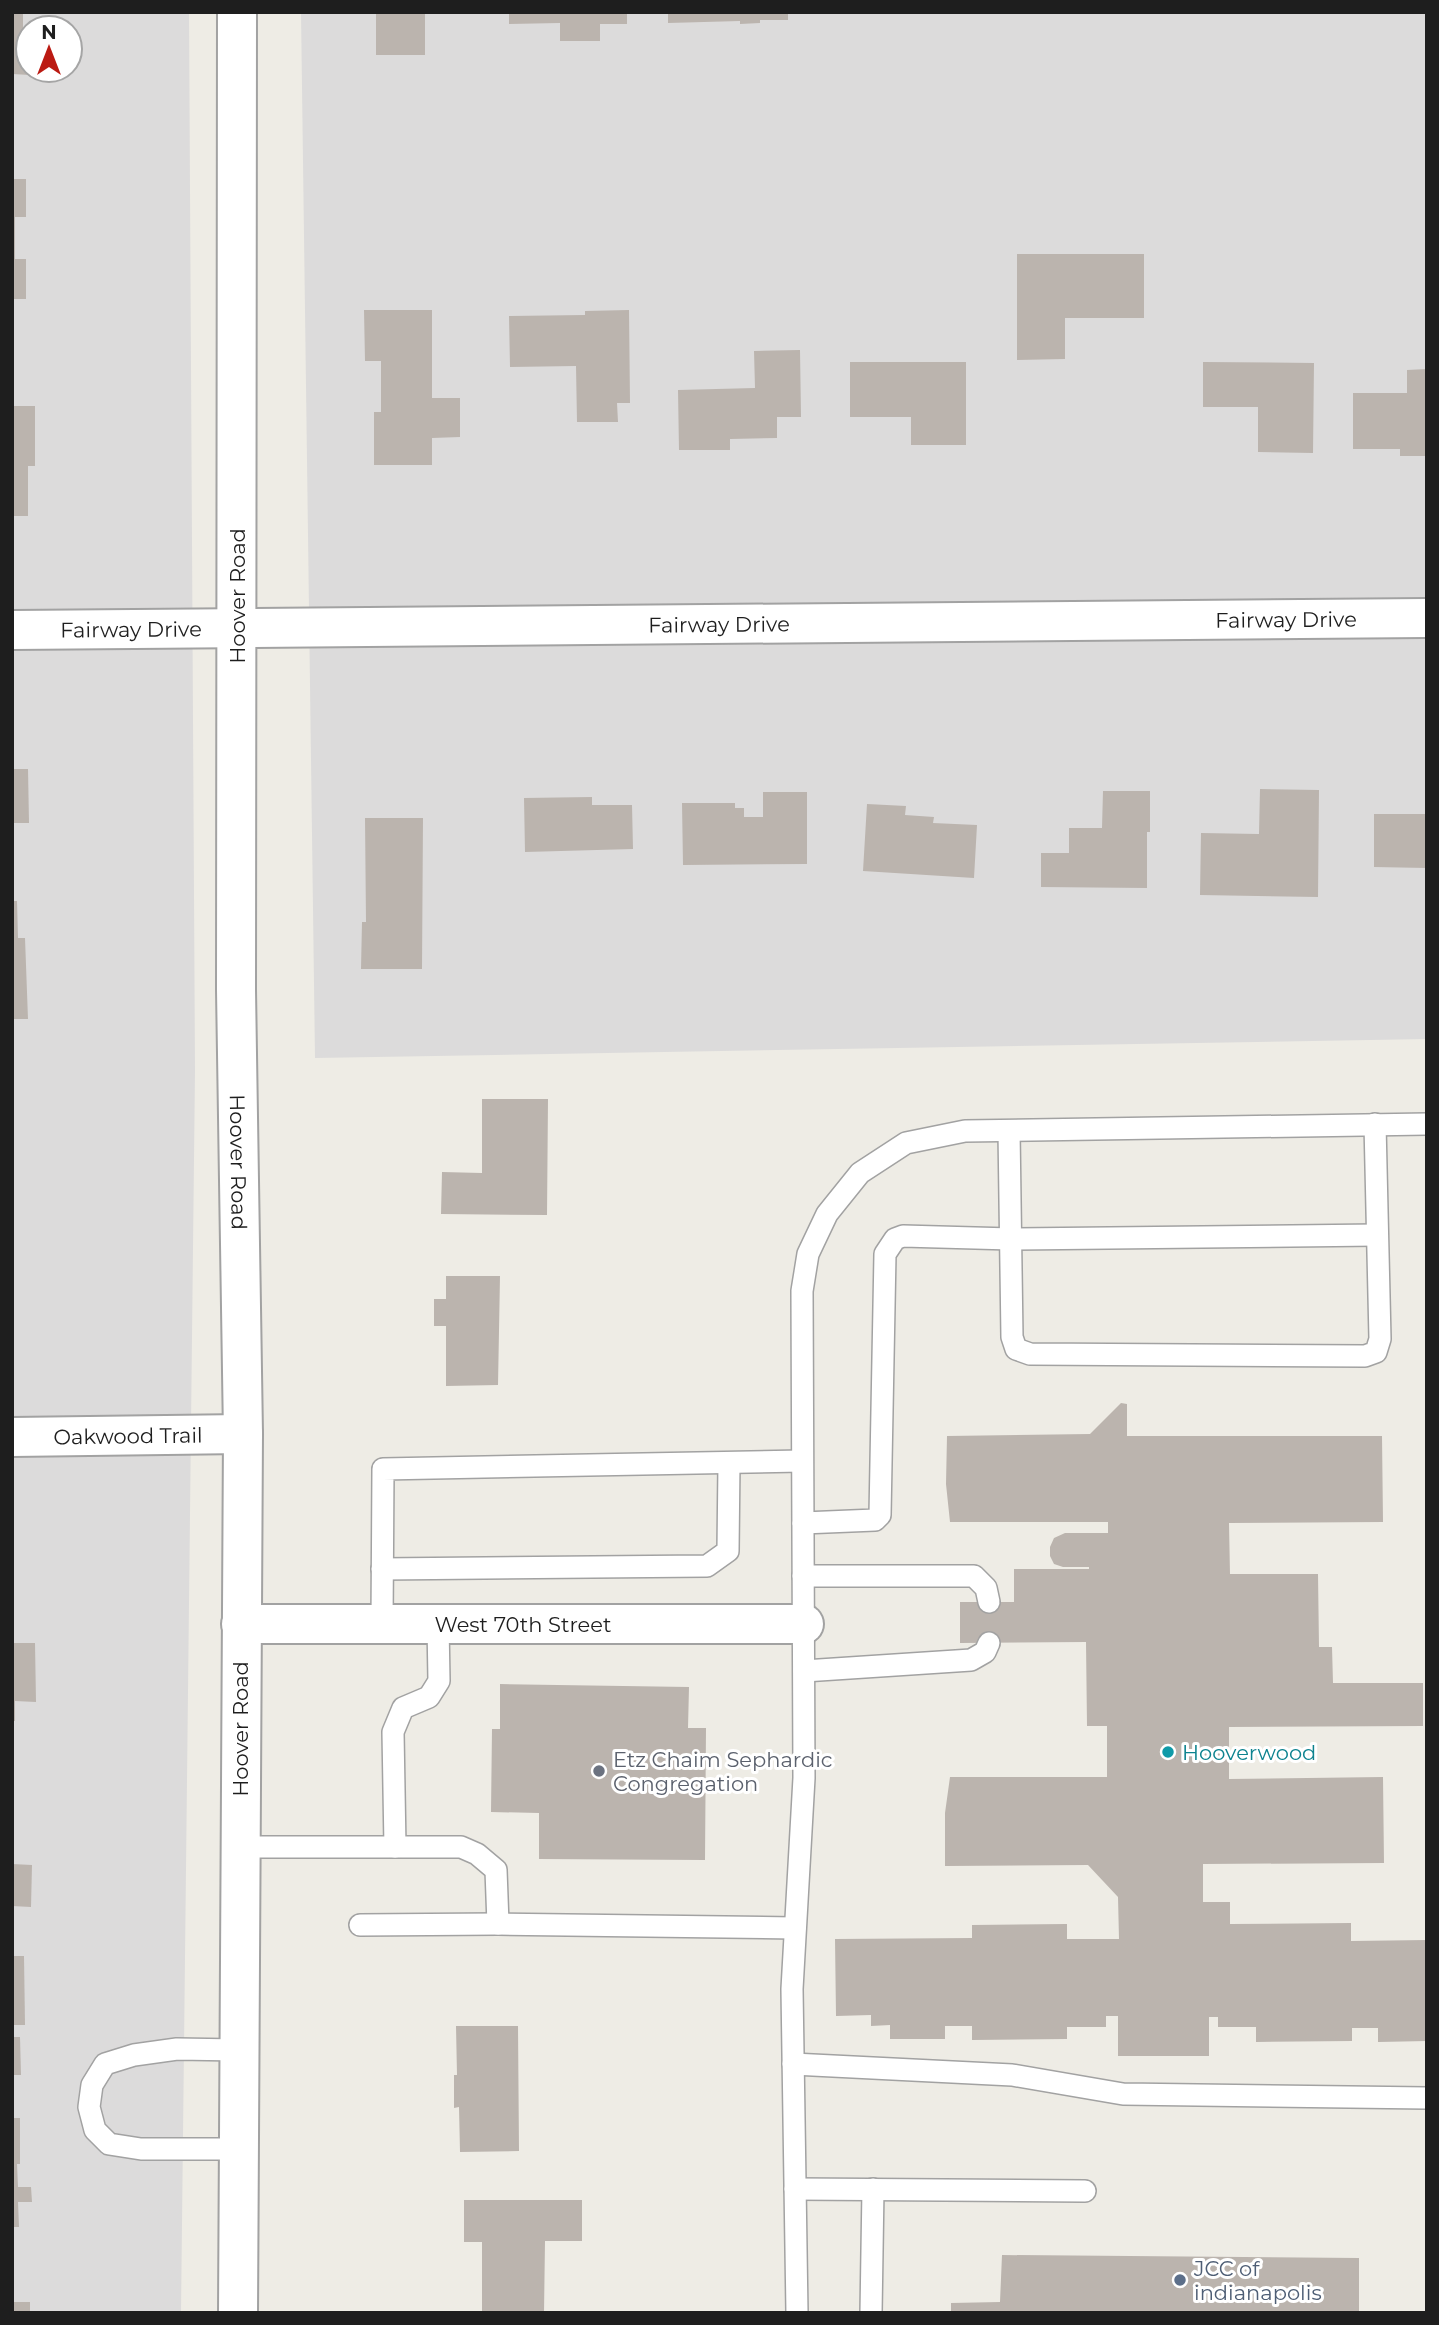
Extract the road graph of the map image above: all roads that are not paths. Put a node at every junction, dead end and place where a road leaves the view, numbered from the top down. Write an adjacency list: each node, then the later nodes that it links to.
1 (237, 12): 3 (street, Hoover Road)
2 (1427, 618): 3 (street, Fairway Drive)
3 (237, 627): 4 (street, Fairway Drive); 10 (street, Hoover Road)
4 (12, 630)
5 (1375, 1124): 6 (lane); 7 (lane); 8 (lane)
6 (1427, 1124)
7 (1009, 1130): 9 (lane); 12 (lane)
8 (1377, 1235): 9 (lane); 9 (lane)
9 (1011, 1239): 14 (lane)
10 (243, 1434): 11 (street, Oakwood Trail); 18 (street, Hoover Road)
11 (12, 1437)
12 (802, 1461): 13 (lane); 14 (lane)
13 (729, 1463): 15 (lane); 15 (lane)
14 (803, 1523): 16 (lane)
15 (383, 1569): 19 (lane)
16 (803, 1576): 17 (lane); 21 (lane)
17 (989, 1602)
18 (241, 1624): 19 (street, West 70th Street); 24 (street, Hoover Road)
19 (383, 1624): 20 (street, West 70th Street)
20 (438, 1624): 21 (street, West 70th Street); 25 (lane)
21 (804, 1624): 23 (lane)
22 (989, 1643): 23 (lane)
23 (804, 1671): 28 (lane)
24 (240, 1847): 25 (lane); 29 (street, Hoover Road)
25 (395, 1847): 26 (lane)
26 (498, 1924): 27 (lane); 28 (lane)
27 (360, 1926)
28 (795, 1928): 30 (lane)
29 (239, 2050): 32 (street, Hoover Road); 32 (lane)
30 (793, 2064): 31 (lane); 33 (lane)
31 (1427, 2098)
32 (238, 2149): 36 (street, Hoover Road)
33 (795, 2189): 34 (lane); 37 (lane)
34 (873, 2189): 35 (lane); 38 (lane)
35 (1085, 2191)
36 (237, 2313)
37 (797, 2313)
38 (871, 2313)

